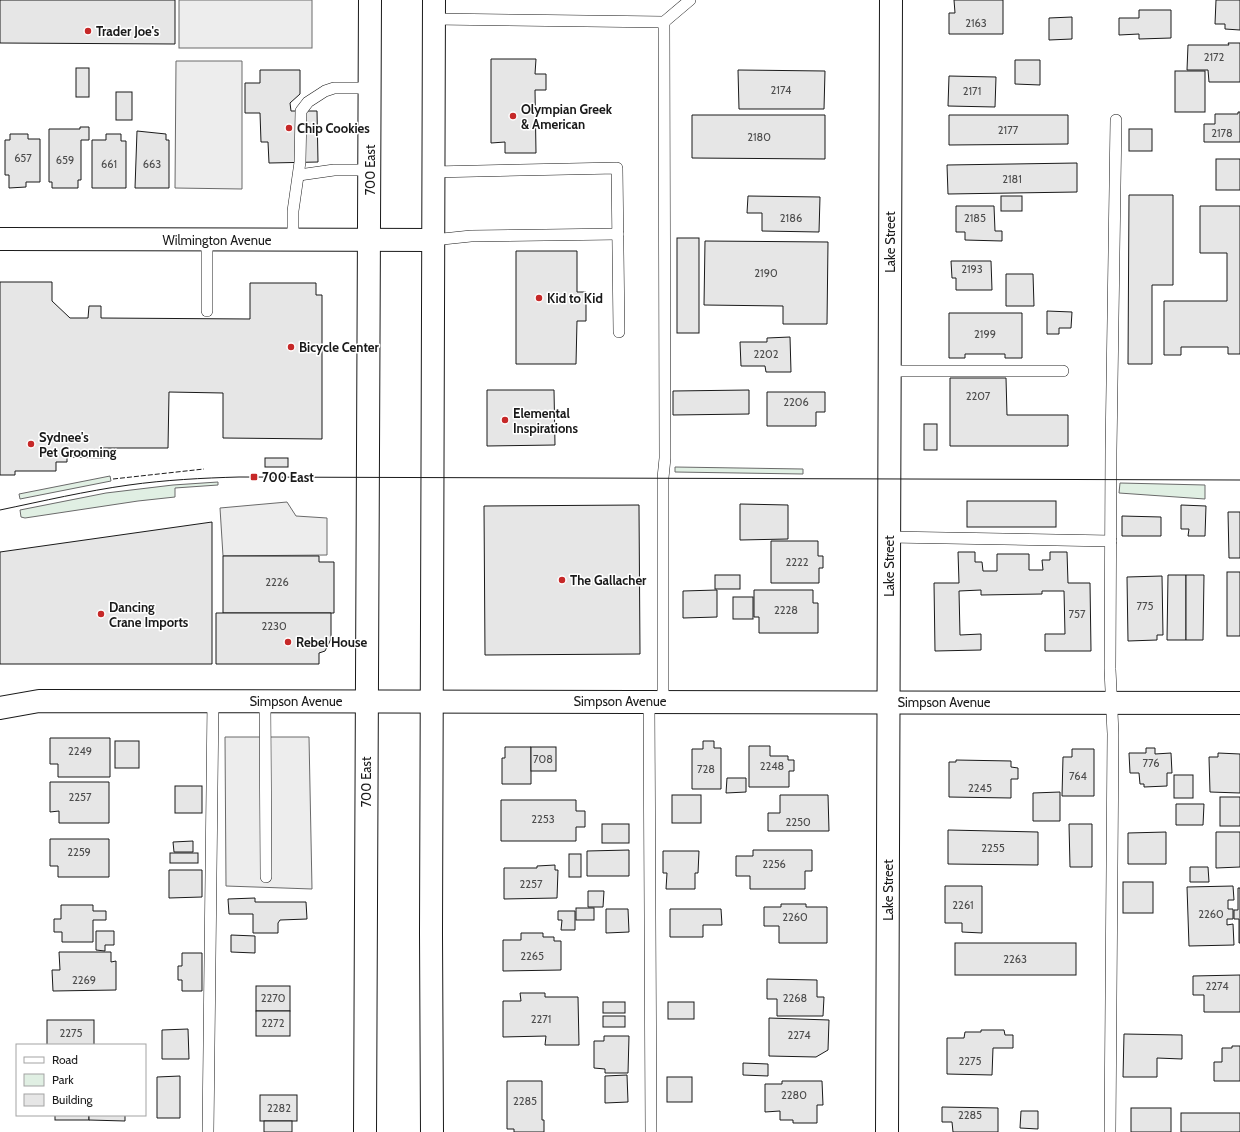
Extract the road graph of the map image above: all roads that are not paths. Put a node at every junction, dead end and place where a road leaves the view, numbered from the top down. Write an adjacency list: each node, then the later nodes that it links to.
1 (370, 0): 6 (street, 700 East)
2 (690, 0): 5 (lane)
3 (891, 0): 19 (street, Lake Street)
4 (434, 9): 5 (lane); 9 (street)
5 (664, 22): 27 (lane)
6 (370, 88): 8 (street, 700 East); 10 (lane)
7 (1116, 120): 22 (lane)
8 (370, 170): 10 (lane); 15 (street, 700 East)
9 (433, 172): 11 (lane); 16 (street)
10 (299, 175): 14 (lane)
11 (618, 234): 16 (lane); 18 (lane)
12 (0, 239): 13 (street, Wilmington Avenue)
13 (207, 240): 14 (street, Wilmington Avenue); 17 (lane)
14 (294, 240): 15 (street, Wilmington Avenue)
15 (369, 240): 16 (street, Wilmington Avenue); 25 (street, 700 East)
16 (433, 240): 26 (street)
17 (207, 311)
18 (619, 332)
19 (890, 371): 20 (lane); 21 (street, Lake Street)
20 (1063, 371)
21 (889, 537): 22 (lane); 28 (street, Lake Street)
22 (1111, 541): 29 (lane)
23 (213, 701): 24 (street, Simpson Avenue); 31 (street, Simpson Avenue); 33 (lane)
24 (265, 701): 25 (street, Simpson Avenue); 32 (lane)
25 (366, 701): 26 (street, Simpson Avenue); 34 (street, 700 East)
26 (432, 701): 27 (street, Simpson Avenue); 35 (street)
27 (656, 701): 28 (street, Simpson Avenue); 36 (lane)
28 (888, 702): 29 (street, Simpson Avenue); 37 (street, Lake Street)
29 (1112, 702): 30 (street, Simpson Avenue); 38 (lane)
30 (1240, 703)
31 (0, 708)
32 (266, 878)
33 (208, 1132)
34 (365, 1132)
35 (432, 1132)
36 (651, 1132)
37 (887, 1132)
38 (1110, 1132)

